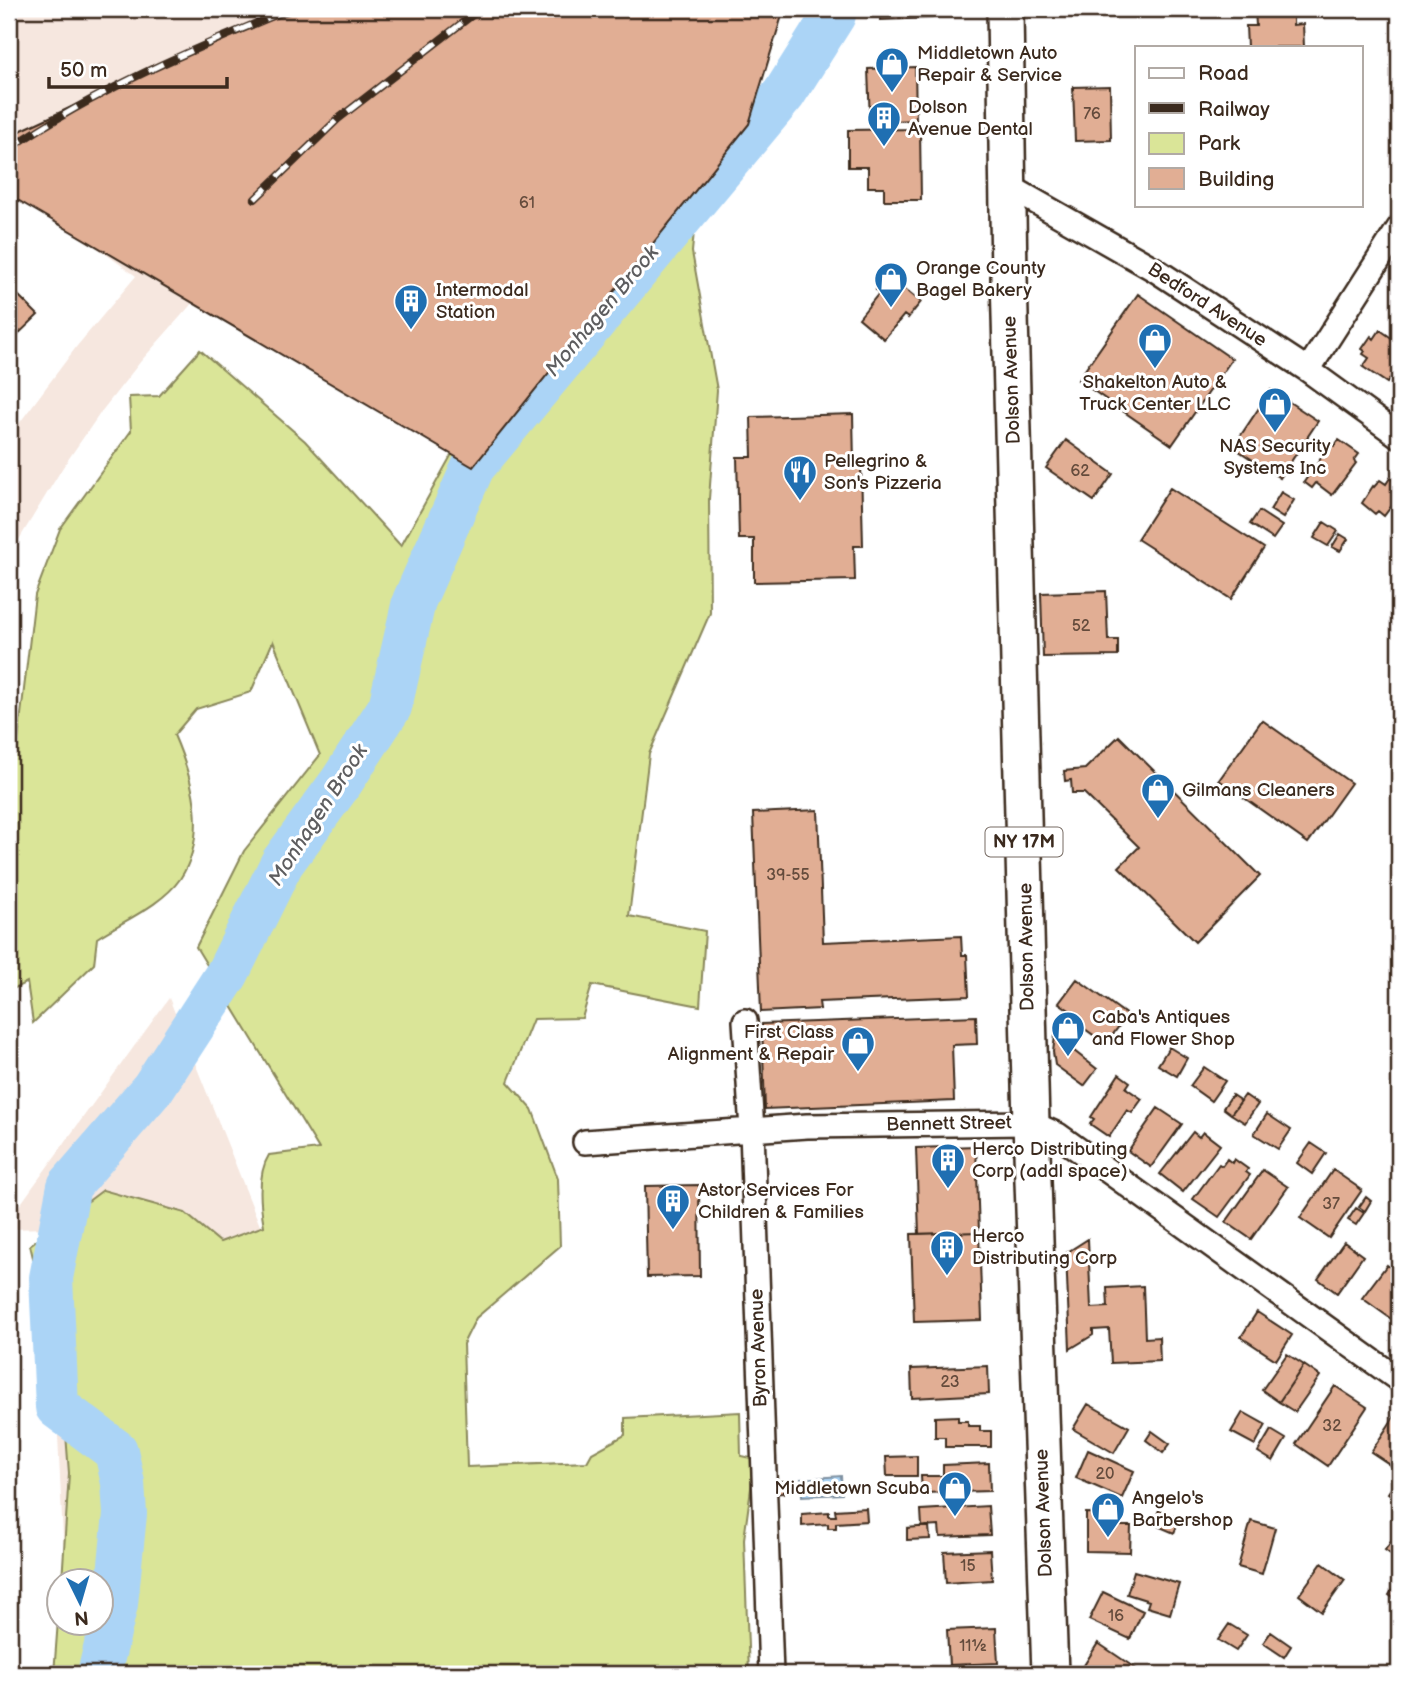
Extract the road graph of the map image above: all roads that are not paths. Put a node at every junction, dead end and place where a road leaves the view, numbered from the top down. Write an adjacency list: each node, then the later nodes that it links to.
1 (1005, 9): 2 (main road, Dolson Avenue / NY 17M)
2 (1008, 186): 4 (street, Bedford Avenue); 7 (main road, Dolson Avenue / NY 17M)
3 (1399, 228): 4 (street)
4 (1308, 370): 5 (street, Bedford Avenue)
5 (1399, 436)
6 (745, 1021): 8 (street, Byron Avenue)
7 (1031, 1123): 8 (street, Bennett Street); 10 (street, Bennett Street); 12 (main road, Dolson Avenue / NY 17M)
8 (752, 1130): 9 (street, Bennett Street); 11 (street, Byron Avenue)
9 (585, 1142)
10 (1399, 1380)
11 (771, 1674)
12 (1050, 1674)

